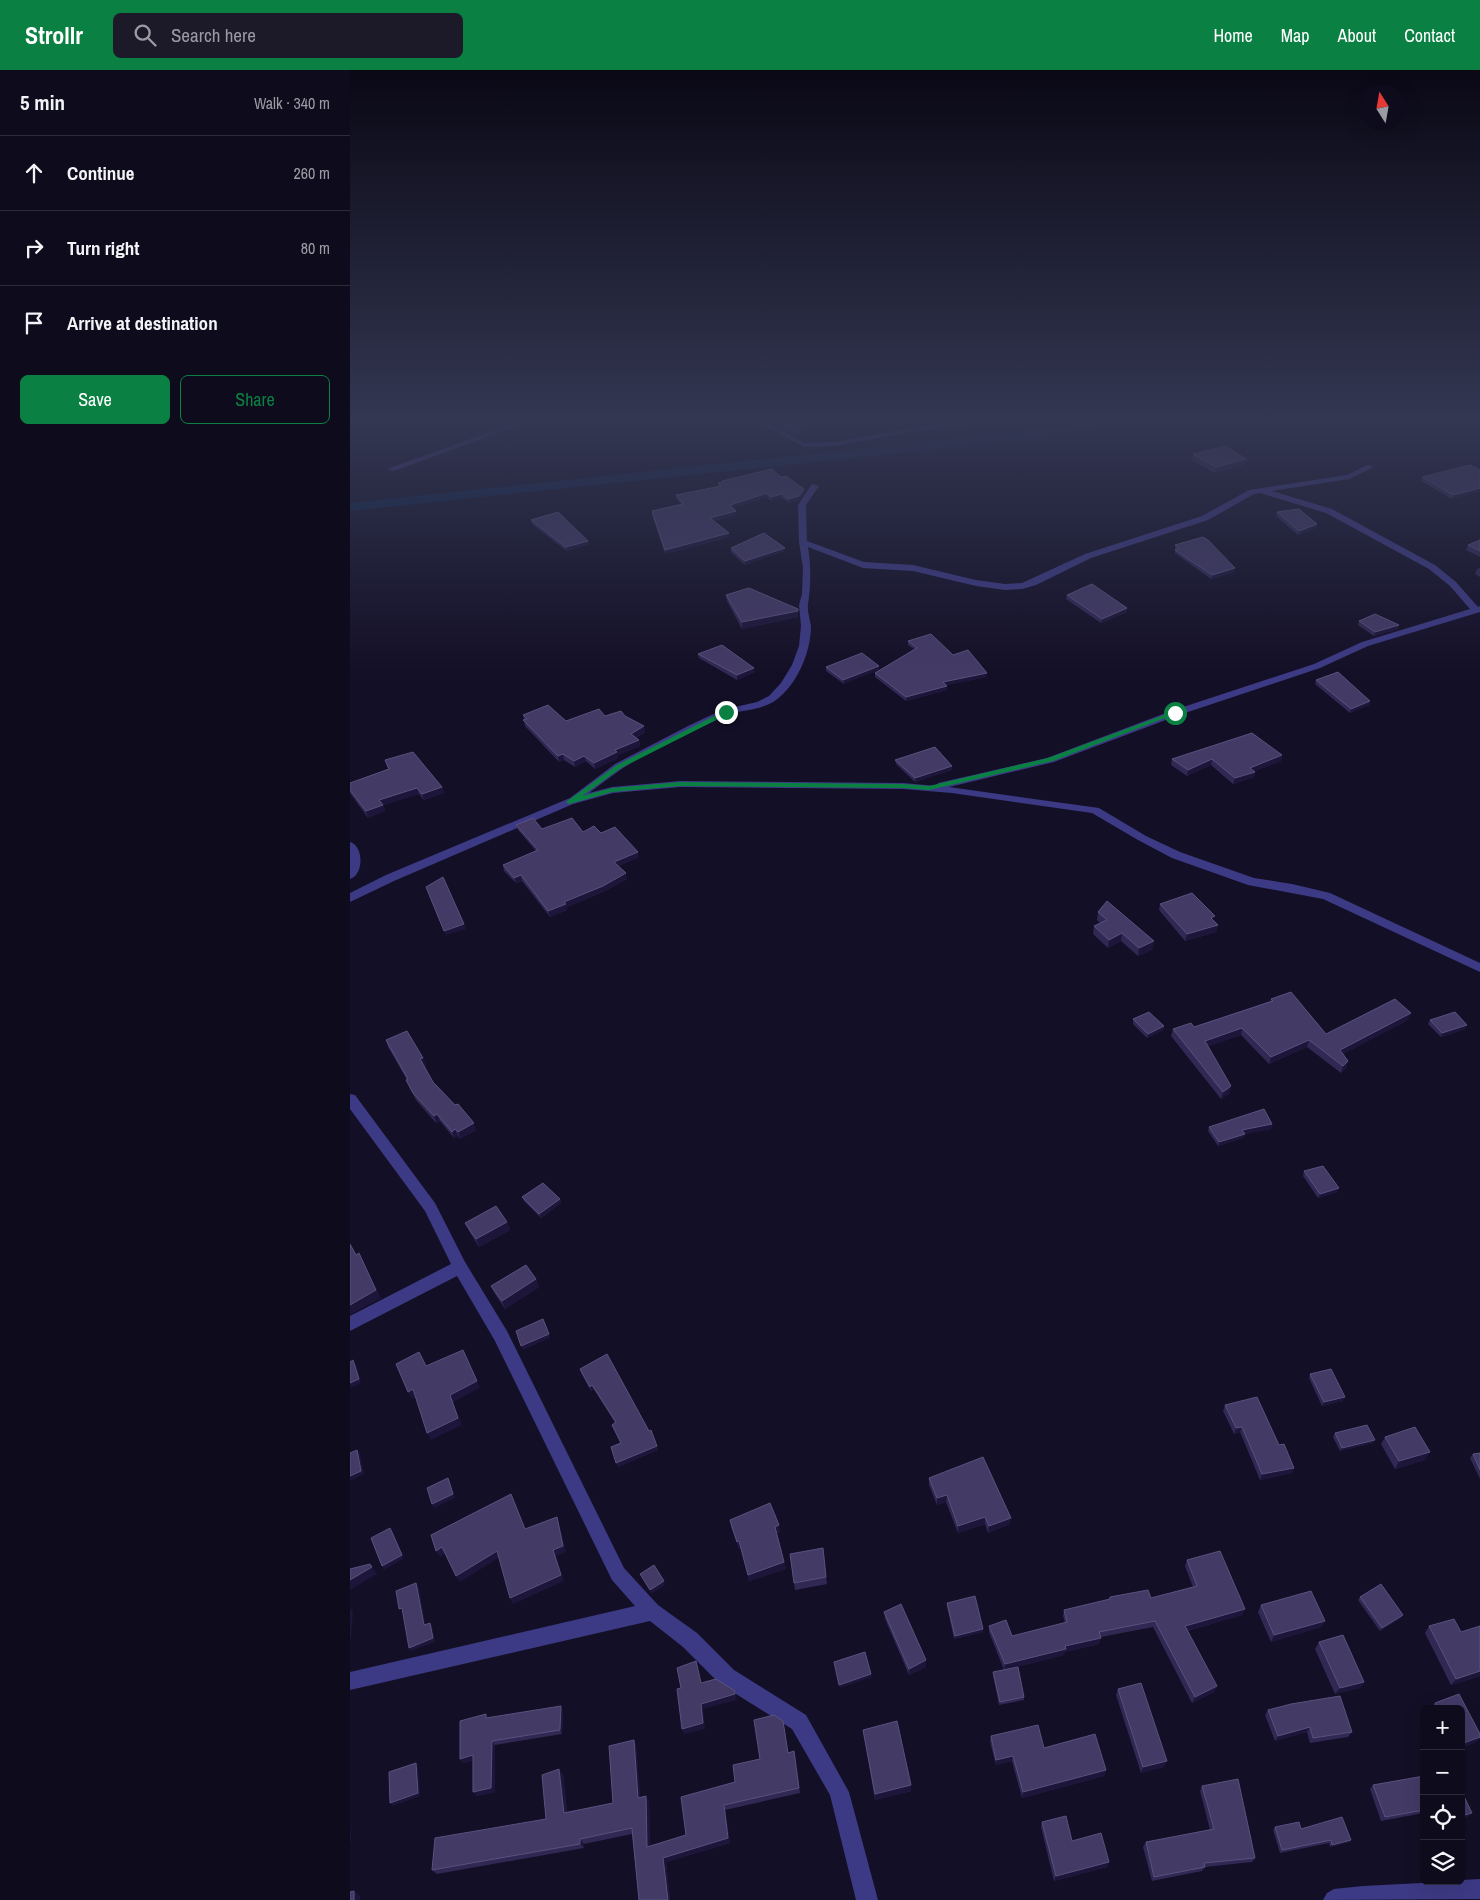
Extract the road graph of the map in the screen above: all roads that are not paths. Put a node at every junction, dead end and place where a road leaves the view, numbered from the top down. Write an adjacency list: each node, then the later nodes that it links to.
1 (803, 503): 4 (street)
2 (1232, 503): 4 (street)
3 (1304, 503): 5 (street)
4 (803, 542): 7 (street)
5 (1478, 609): 6 (street)
6 (929, 788): 7 (street); 11 (street)
7 (569, 802): 10 (street)
8 (352, 852): 9 (street)
9 (350, 875)
10 (350, 898)
11 (1480, 968)
12 (350, 1099): 13 (street)
13 (460, 1267): 14 (street); 15 (street)
14 (350, 1324)
15 (652, 1611): 16 (street); 18 (street)
16 (350, 1681)
17 (1480, 1890): 19 (street); 20 (street)
18 (867, 1900)
19 (1334, 1900)
20 (1471, 1900)

